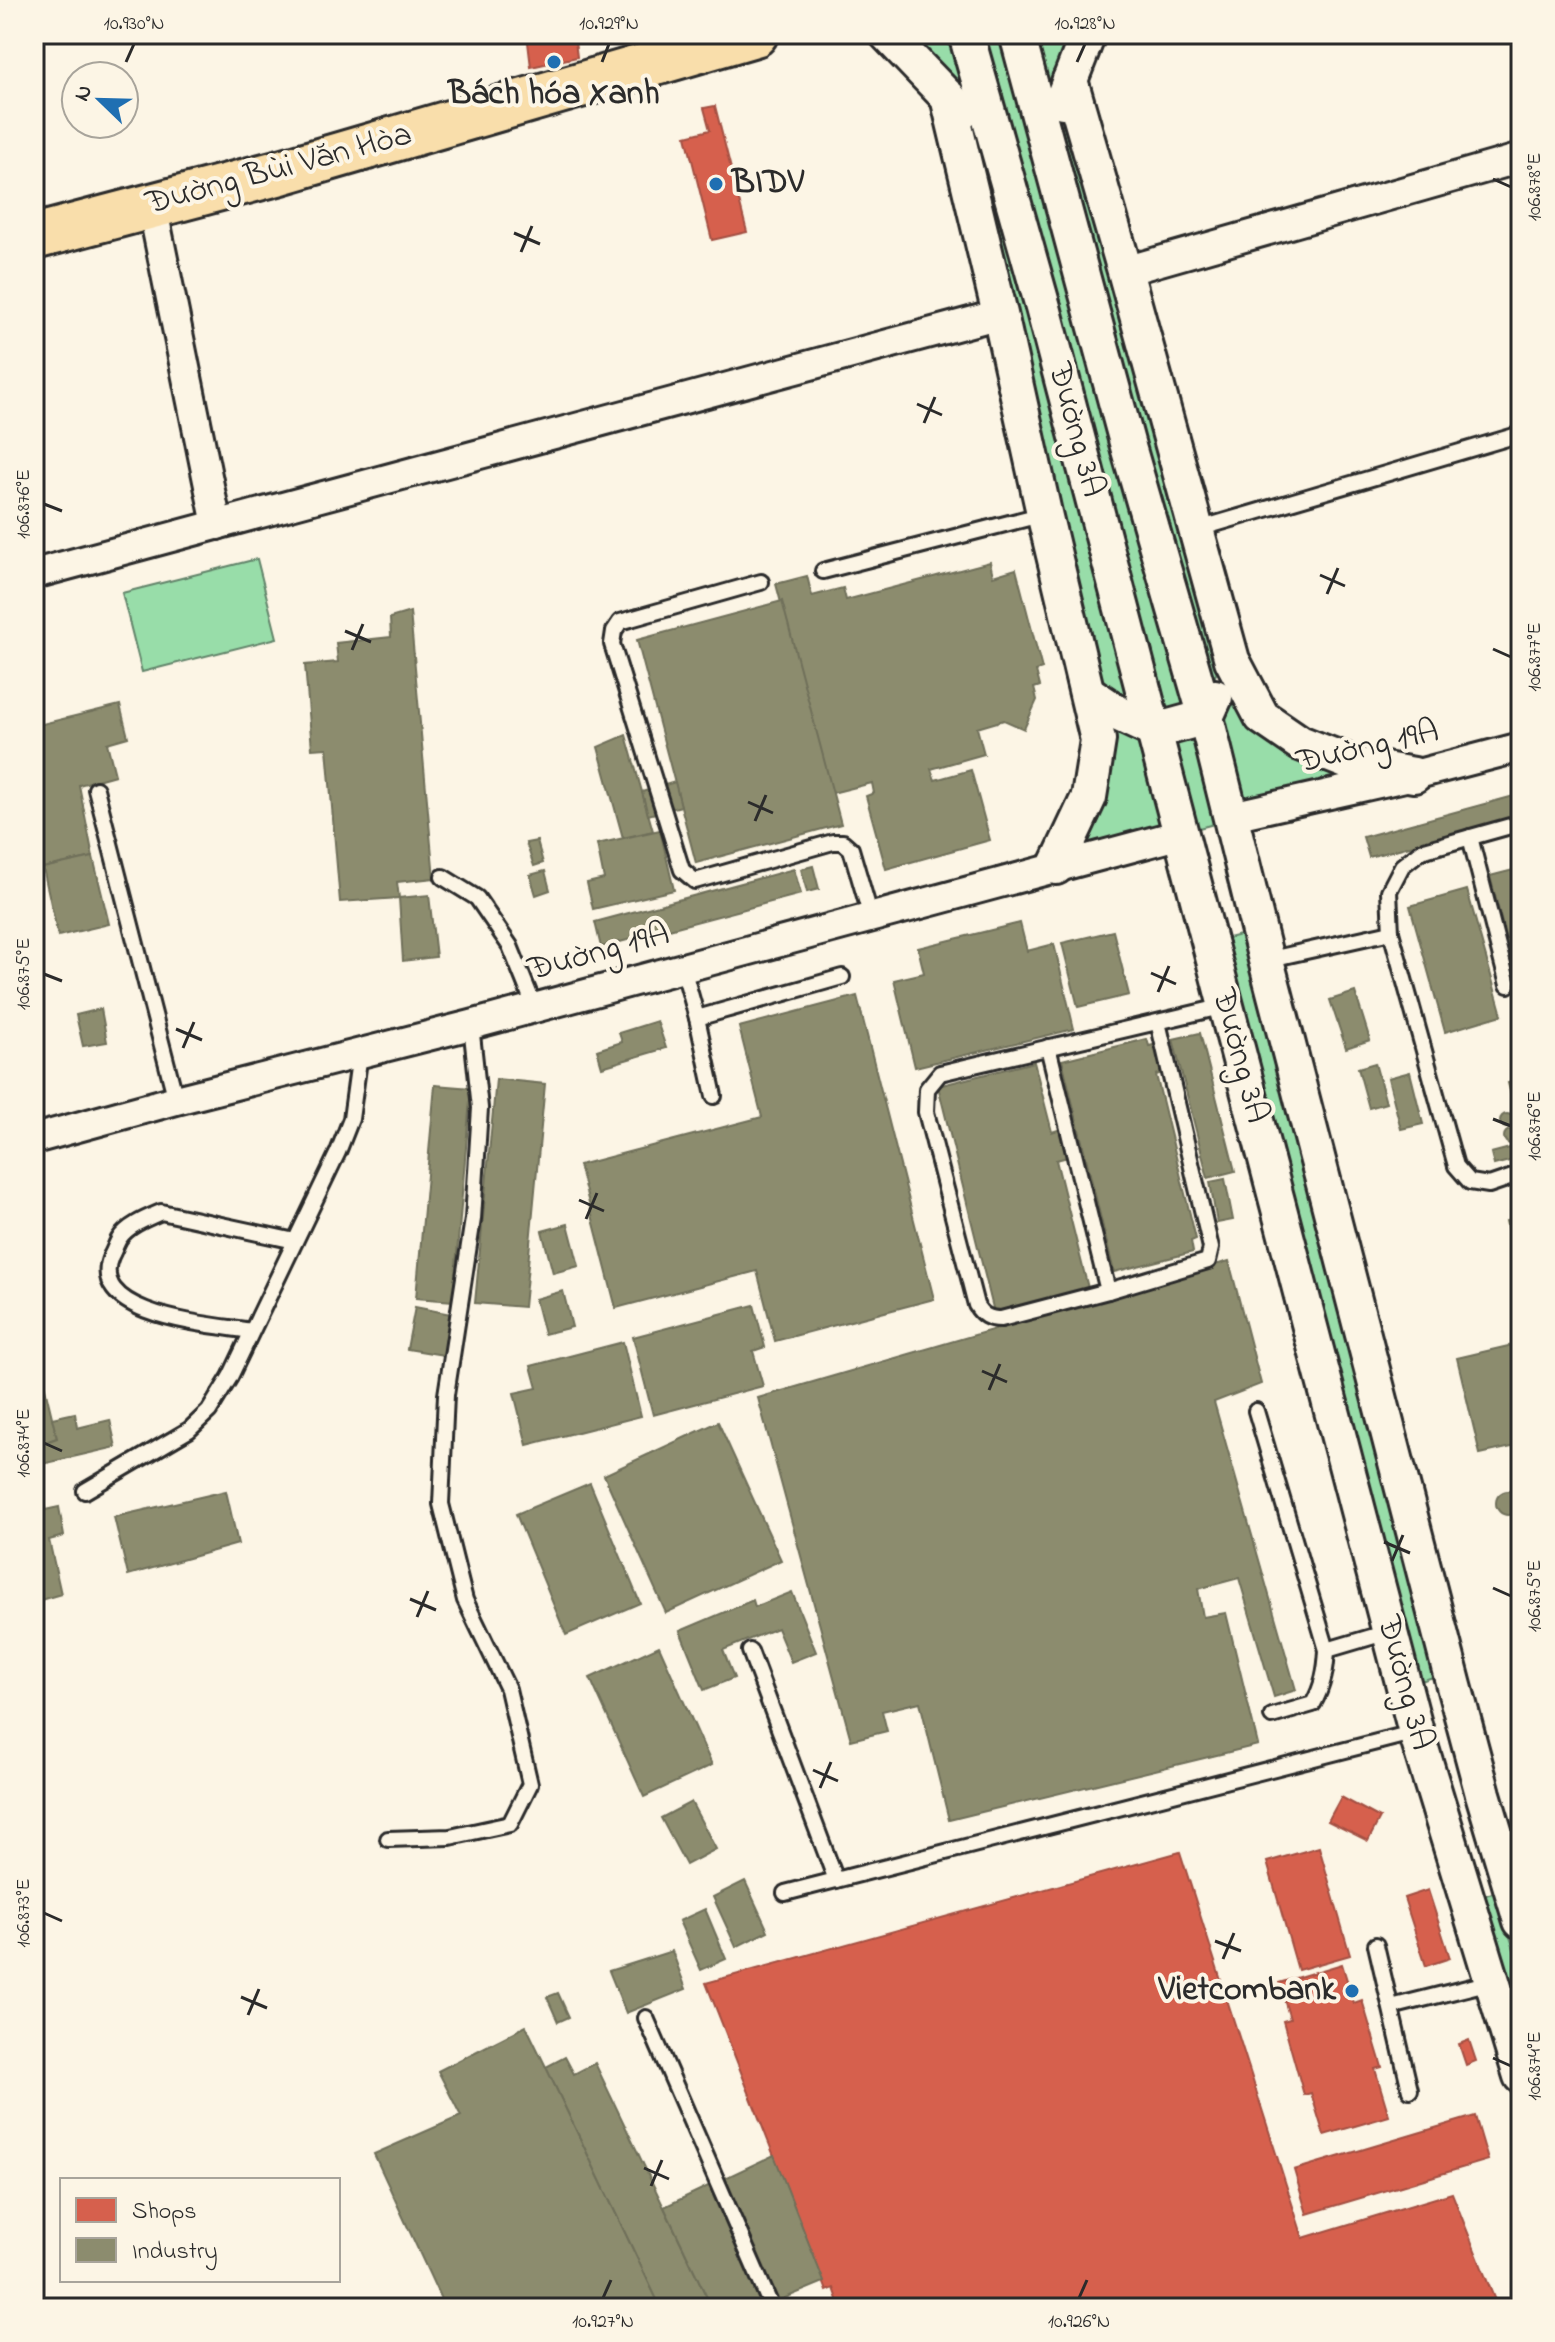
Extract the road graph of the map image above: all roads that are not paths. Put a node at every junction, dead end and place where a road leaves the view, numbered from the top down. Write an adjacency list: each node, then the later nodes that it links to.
1 (755, 34): 11 (main road, Đường Bùi Văn Hòa)
2 (887, 34): 7 (street)
3 (966, 34): 9 (street, Đường 3A)
4 (1017, 34): 8 (street, Đường 3A)
5 (1088, 34): 6 (street)
6 (1070, 80): 8 (street); 13 (street)
7 (948, 97): 9 (street); 14 (street, Đường 3A)
8 (1046, 138): 24 (street, Đường 3A)
9 (1001, 152): 25 (street, Đường 3A)
10 (1521, 158): 13 (street)
11 (152, 205): 12 (main road, Đường Bùi Văn Hòa); 17 (street)
12 (34, 237)
13 (1125, 271): 18 (street)
14 (1000, 314): 16 (street, Đường 3A); 17 (street)
15 (1521, 434): 18 (lane)
16 (1044, 513): 19 (lane); 23 (street, Đường 3A)
17 (217, 525): 20 (street)
18 (1195, 530): 22 (street)
19 (823, 571)
20 (34, 574)
21 (761, 582): 35 (lane)
22 (1232, 660): 24 (street); 27 (street)
23 (1088, 693): 25 (street); 33 (street, Đường 3A)
24 (1206, 717): 25 (street); 29 (street, Đường 3A)
25 (1155, 731): 31 (street, Đường 3A)
26 (1521, 747): 27 (street, Đường 19A)
27 (1414, 775): 29 (street, Đường 19A)
28 (96, 789): 49 (lane)
29 (1232, 816): 31 (street); 37 (street, Đường 3A)
30 (1521, 823): 32 (lane)
31 (1181, 834): 33 (street, Đường 19A); 41 (street, Đường 3A)
32 (1470, 837): 36 (lane); 40 (lane)
33 (1056, 867): 35 (street, Đường 19A)
34 (443, 877): 42 (lane)
35 (871, 917): 38 (street, Đường 19A)
36 (1391, 932): 37 (lane); 51 (lane)
37 (1266, 960): 62 (street, Đường 3A)
38 (683, 968): 42 (street, Đường 19A); 43 (lane)
39 (842, 977): 43 (lane)
40 (1508, 985)
41 (1226, 1005): 44 (lane); 57 (street, Đường 3A)
42 (535, 1008): 45 (street, Đường 19A)
43 (697, 1018): 48 (lane)
44 (1158, 1022): 46 (lane); 53 (lane)
45 (471, 1025): 47 (street, Đường 19A); 64 (lane)
46 (1048, 1047): 53 (lane); 53 (lane)
47 (360, 1053): 49 (street, Đường 19A); 52 (lane)
48 (714, 1096)
49 (176, 1100): 50 (street, Đường 19A)
50 (34, 1139)
51 (1521, 1174)
52 (295, 1241): 54 (lane); 54 (lane)
53 (1108, 1291)
54 (251, 1331): 56 (lane)
55 (1256, 1411): 58 (lane)
56 (85, 1491)
57 (1390, 1631): 58 (lane); 61 (street, Đường 3A)
58 (1327, 1650): 60 (lane)
59 (750, 1651): 66 (lane)
60 (1272, 1716)
61 (1416, 1732): 63 (street, Đường 3A); 66 (lane)
62 (1483, 1794): 63 (street); 65 (street, Đường 3A)
63 (1439, 1806): 70 (street, Đường 3A)
64 (388, 1839)
65 (1514, 1872): 68 (street, Đường 3A)
66 (836, 1880): 67 (lane)
67 (785, 1893)
68 (1521, 1921)
69 (1376, 1945): 71 (lane)
70 (1492, 1982): 71 (lane); 73 (street, Đường 3A)
71 (1391, 2007): 74 (lane)
72 (646, 2018): 75 (lane)
73 (1521, 2076)
74 (1410, 2090)
75 (772, 2308)

